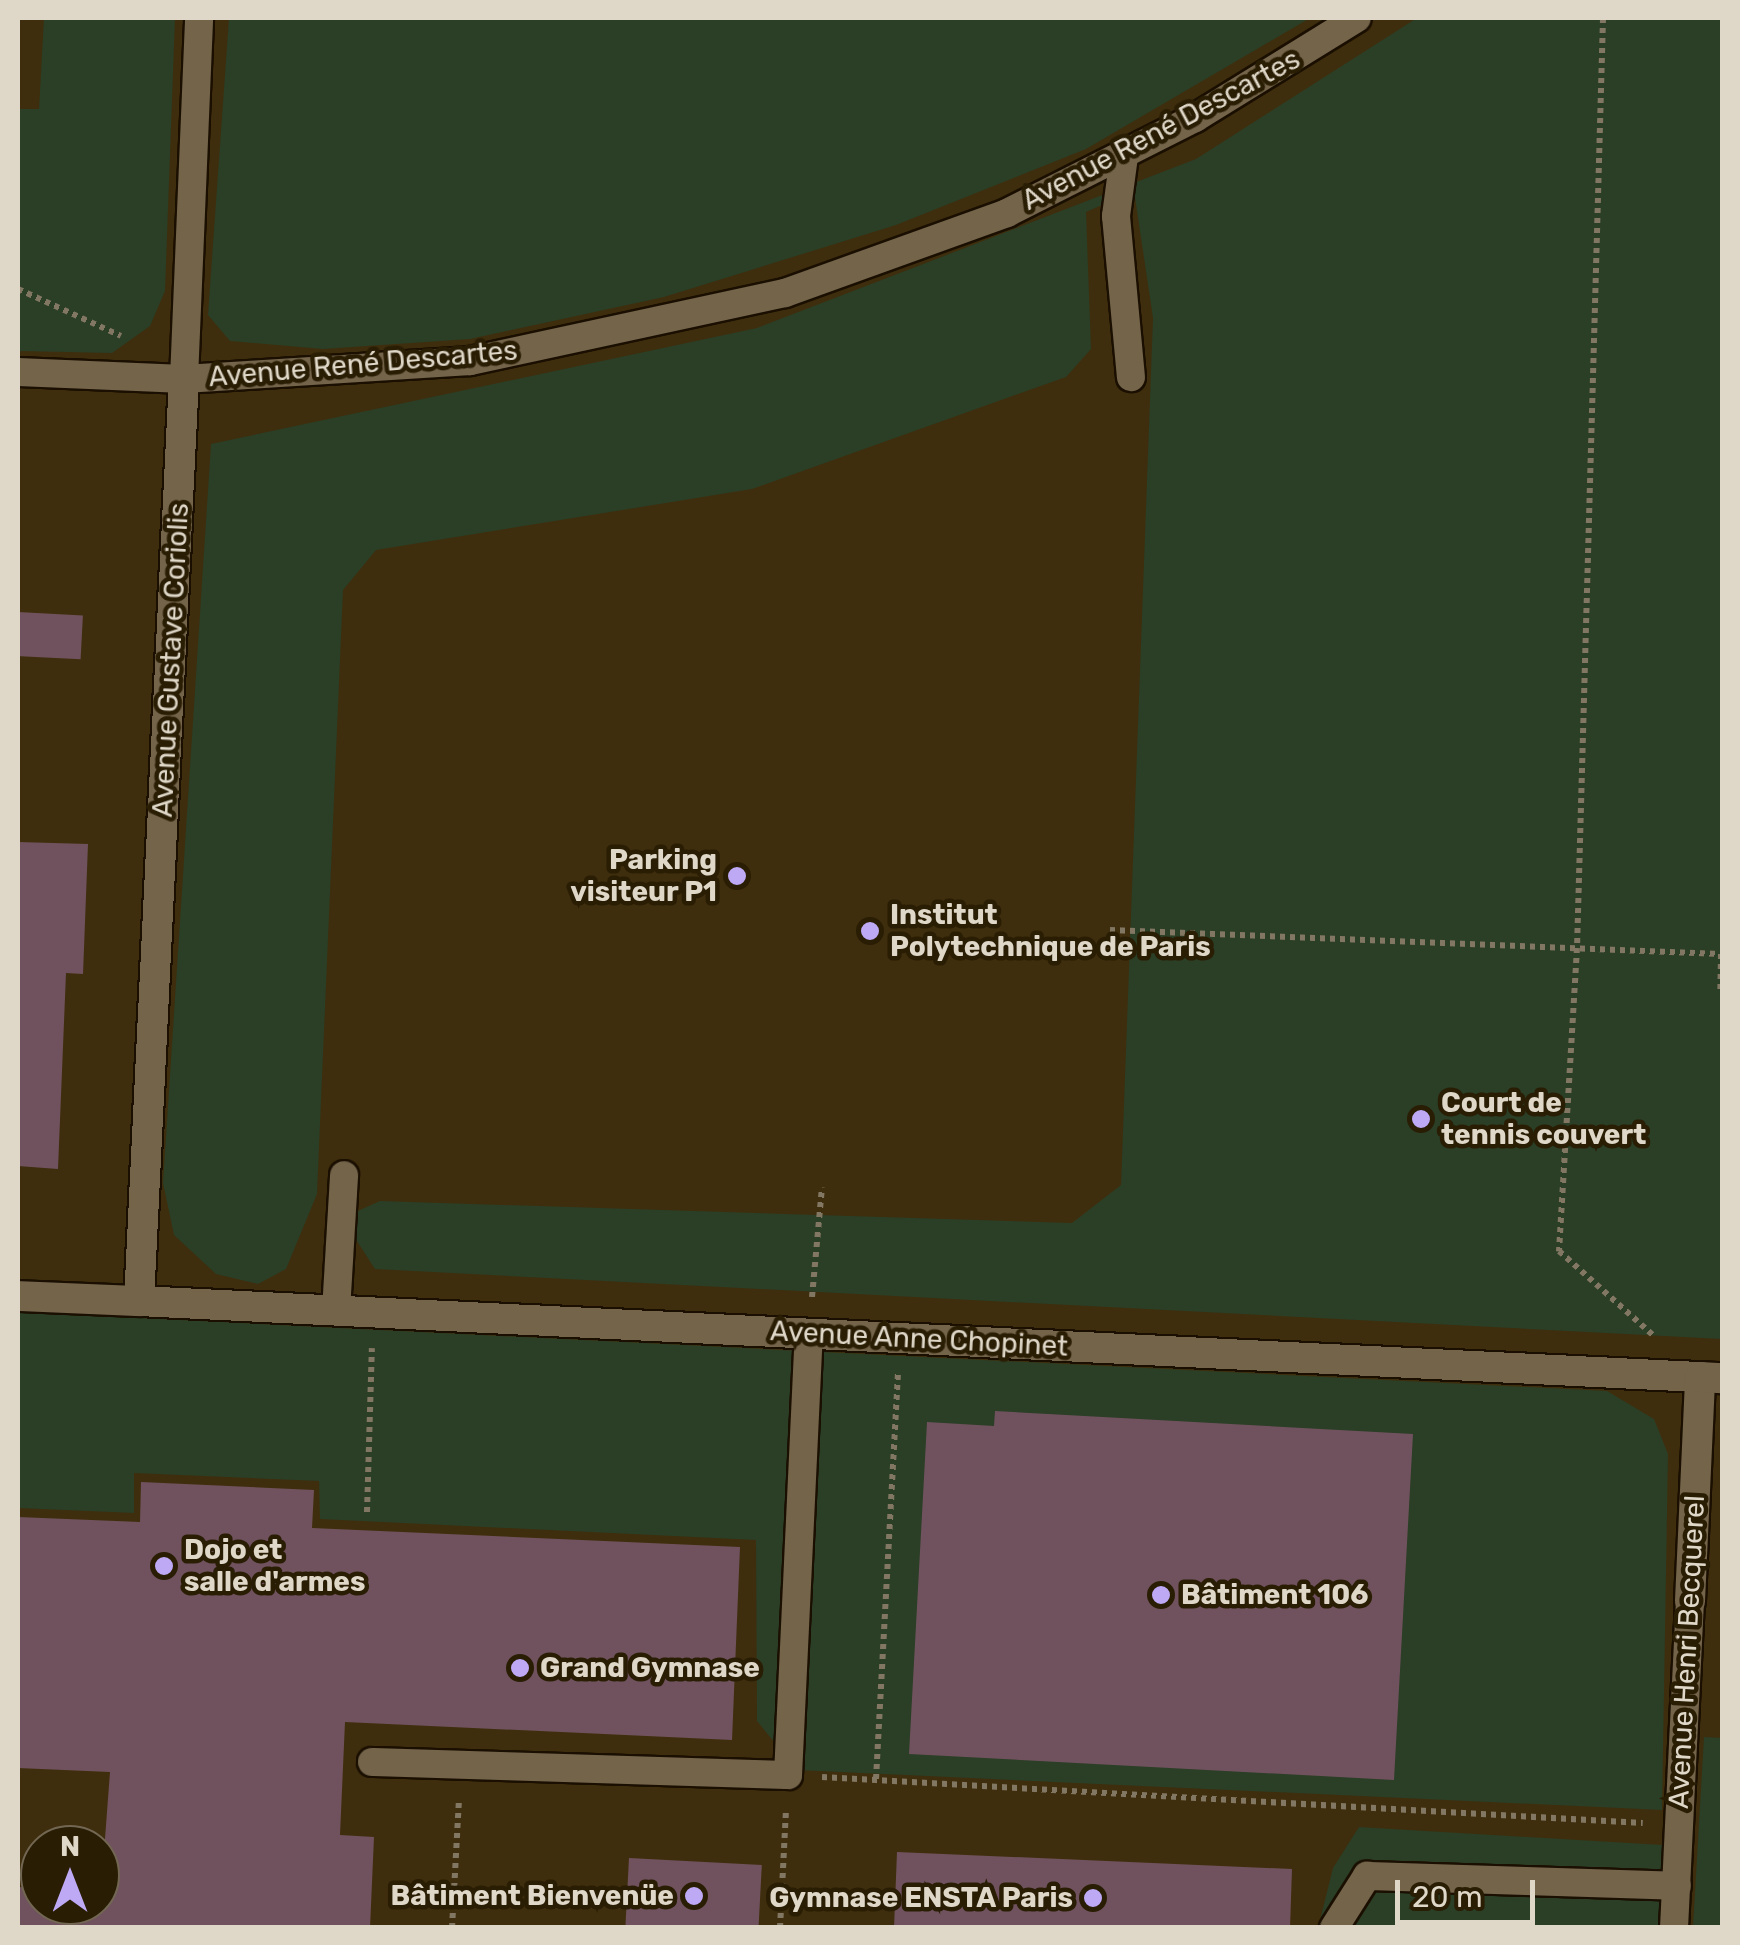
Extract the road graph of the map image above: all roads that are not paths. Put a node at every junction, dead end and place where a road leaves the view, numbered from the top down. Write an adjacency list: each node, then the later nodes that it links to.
1 (199, 18): 6 (lane, Avenue Gustave Coriolis)
2 (1357, 18): 3 (lane, Avenue René Descartes)
3 (1124, 156): 5 (lane); 6 (lane, Avenue René Descartes)
4 (18, 372): 6 (lane, Avenue René Descartes)
5 (1131, 377)
6 (184, 379): 9 (street, Avenue Gustave Coriolis)
7 (344, 1175): 10 (lane)
8 (18, 1296): 9 (street, Avenue Anne Chopinet)
9 (138, 1302): 10 (street, Avenue Anne Chopinet)
10 (336, 1312): 11 (street, Avenue Anne Chopinet)
11 (809, 1333): 12 (street, Avenue Anne Chopinet); 14 (lane)
12 (1711, 1377): 13 (street, Avenue Henri Becquerel)
13 (1690, 1601): 15 (lane, Avenue Henri Becquerel)
14 (372, 1762)
15 (1677, 1886): 16 (lane); 17 (lane, Avenue Henri Becquerel)
16 (1334, 1928)
17 (1674, 1928)

